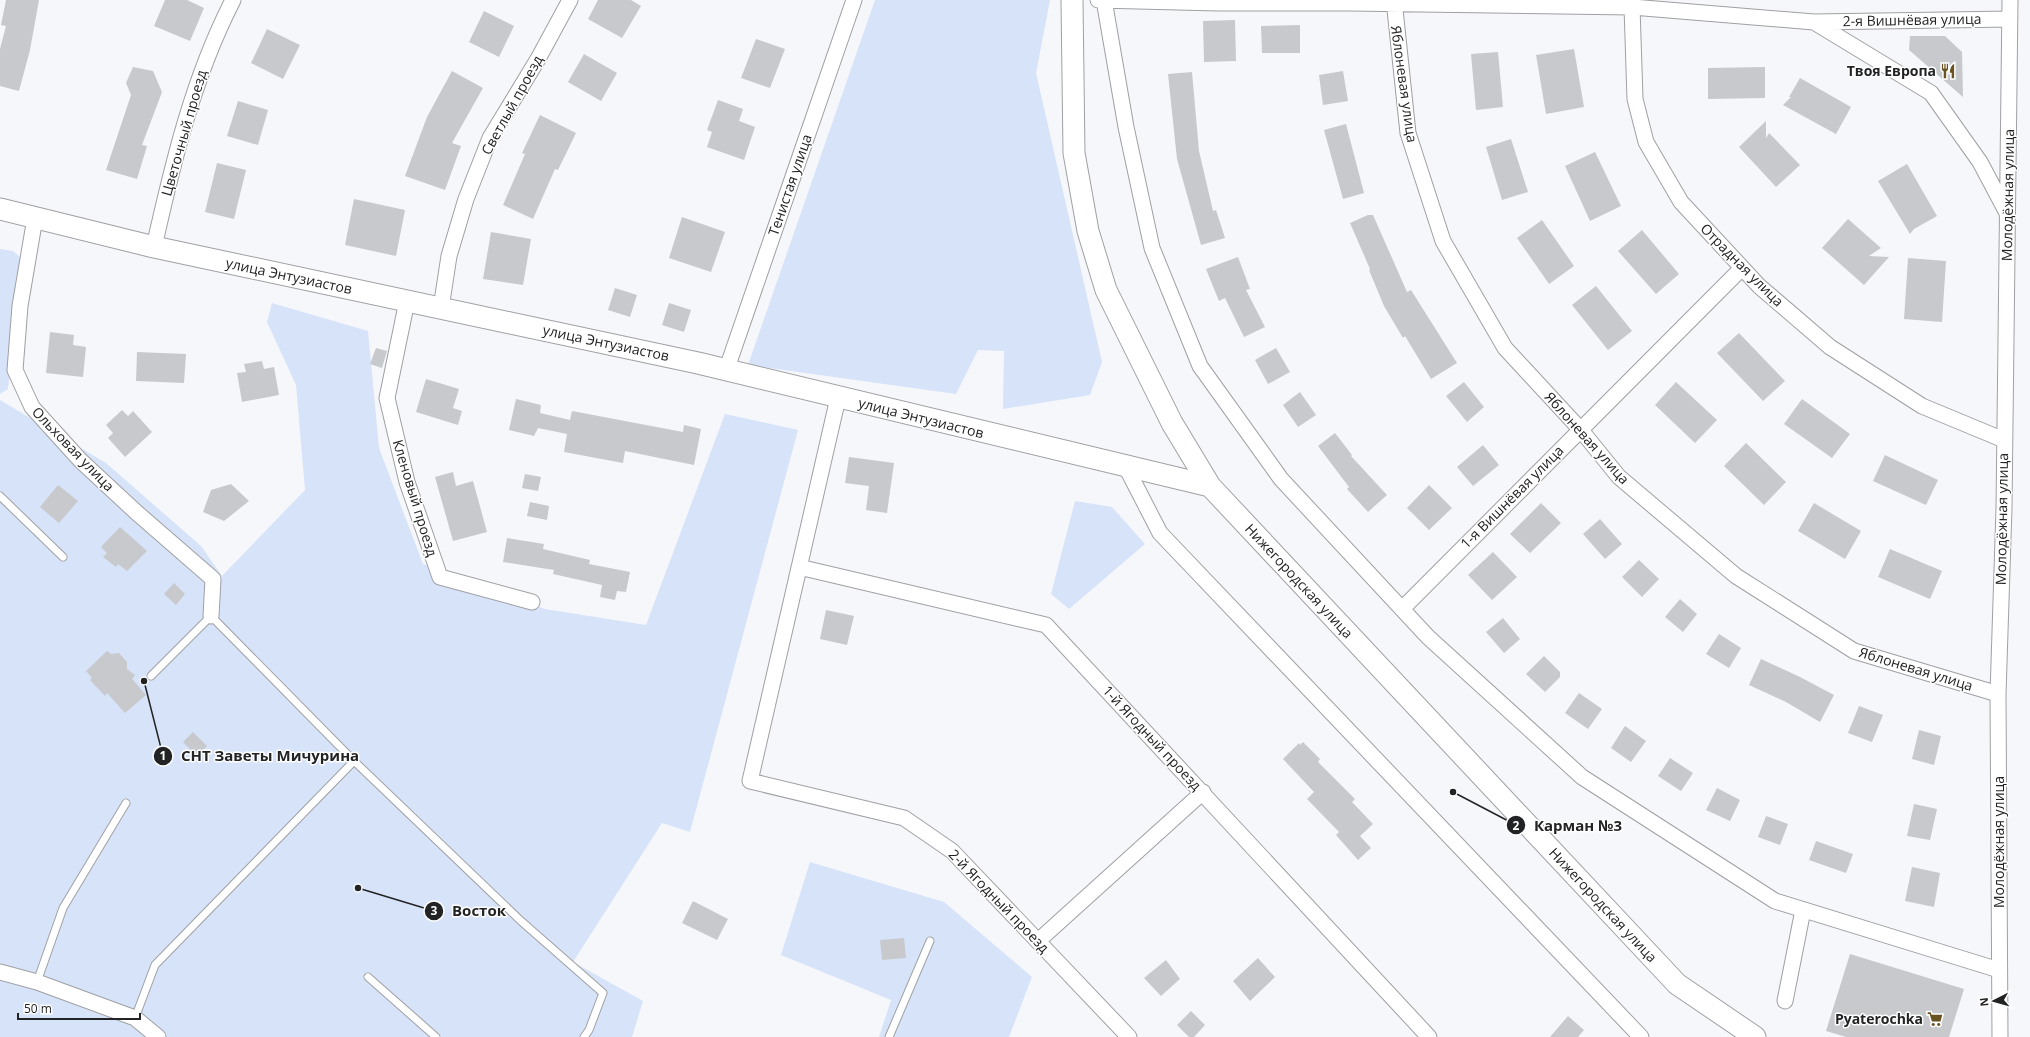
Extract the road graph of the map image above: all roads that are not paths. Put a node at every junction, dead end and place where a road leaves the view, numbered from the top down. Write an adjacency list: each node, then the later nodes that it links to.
1 (233, 0): 15 (street, Цветочный проезд)
2 (570, 0): 18 (street, Светлый проезд)
3 (854, 0): 19 (street, Тенистая улица)
4 (1072, 0): 24 (street, Нижегородская улица)
5 (1102, 0): 7 (street, 2-я Вишнёвая улица); 29 (street)
6 (2010, 0): 10 (street, Молодёжная улица)
7 (1394, 2): 9 (street, 2-я Вишнёвая улица); 21 (street, Яблоневая улица)
8 (1694, 5): 9 (street, 2-я Вишнёвая улица); 11 (street, 2-я Вишнёвая улица)
9 (1632, 7): 16 (street, Отрадная улица)
10 (2010, 19): 11 (street, 2-я Вишнёвая улица); 13 (street, Молодёжная улица)
11 (1814, 22): 13 (street, 2-я Вишнёвая улица)
12 (0, 209): 14 (street, улица Энтузиастов)
13 (2008, 216): 22 (street, Молодёжная улица)
14 (35, 218): 15 (street, улица Энтузиастов); 30 (street, Ольховая улица)
15 (154, 247): 17 (street, улица Энтузиастов)
16 (1742, 268): 21 (street, 1-я Вишнёвая улица); 22 (street, Отрадная улица)
17 (407, 301): 18 (street, улица Энтузиастов); 28 (street, Кленовый проезд)
18 (441, 308): 19 (street, улица Энтузиастов)
19 (726, 371): 20 (street, улица Энтузиастов)
20 (838, 398): 23 (street, улица Энтузиастов); 27 (street)
21 (1580, 429): 29 (street, 1-я Вишнёвая улица); 32 (street, Яблоневая улица)
22 (2004, 440): 32 (street, Молодёжная улица)
23 (1126, 467): 24 (street, улица Энтузиастов); 51 (street)
24 (1210, 486): 52 (street, Нижегородская улица)
25 (0, 496): 26 (lane)
26 (63, 557)
27 (799, 567): 34 (street, 1-й Ягодный проезд); 38 (street, 2-й Ягодный проезд)
28 (532, 602)
29 (1402, 609): 36 (street)
30 (211, 616): 31 (lane); 33 (lane)
31 (151, 676)
32 (1998, 694): 39 (street, Молодёжная улица)
33 (354, 761): 44 (lane); 47 (lane)
34 (1202, 792): 38 (street); 50 (street, 1-й Ягодный проезд)
35 (126, 803): 42 (lane)
36 (1803, 910): 39 (street); 43 (street)
37 (930, 941): 48 (lane)
38 (1038, 941): 49 (street, 2-й Ягодный проезд)
39 (1999, 970): 53 (street, Молодёжная улица)
40 (0, 972): 42 (street)
41 (368, 977): 46 (lane)
42 (37, 982): 44 (street)
43 (1785, 1001)
44 (135, 1018): 45 (street)
45 (158, 1037)
46 (436, 1037)
47 (584, 1037)
48 (889, 1037)
49 (1129, 1037)
50 (1429, 1037)
51 (1641, 1037)
52 (1755, 1037)
53 (2000, 1037)

